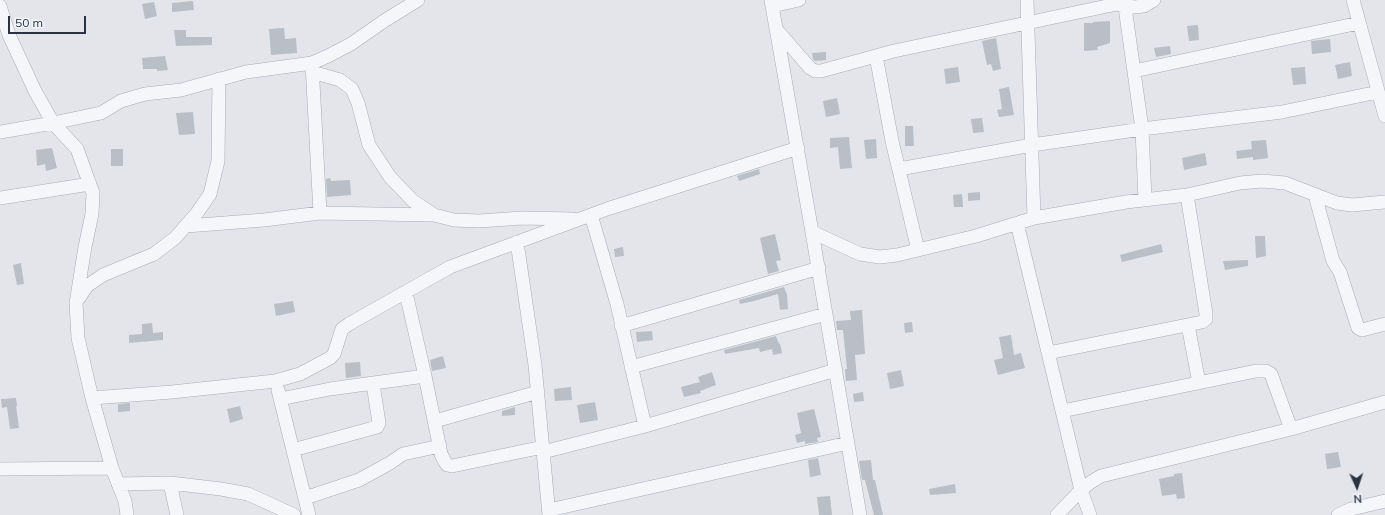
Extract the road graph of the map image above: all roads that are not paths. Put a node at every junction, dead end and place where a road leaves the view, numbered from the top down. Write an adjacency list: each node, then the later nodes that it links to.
1 (418, 0): 13 (street)
2 (799, 0): 6 (street)
3 (1027, 0): 9 (street)
4 (1154, 0): 7 (street)
5 (1353, 0): 10 (street)
6 (771, 3): 11 (street)
7 (1125, 3): 9 (street); 14 (street)
8 (0, 6): 18 (street)
9 (1028, 22): 12 (street); 21 (street)
10 (1359, 23): 14 (street); 16 (street)
11 (776, 29): 12 (street); 22 (street)
12 (876, 56): 23 (street)
13 (312, 68): 15 (street); 30 (street); 31 (street)
14 (1134, 71): 19 (street)
15 (219, 79): 18 (street); 35 (street)
16 (1378, 92): 17 (street); 19 (street)
17 (1385, 116)
18 (52, 123): 20 (street); 24 (street)
19 (1142, 129): 21 (street); 28 (street)
20 (0, 132)
21 (1032, 145): 23 (street); 33 (street)
22 (798, 148): 32 (street); 36 (street)
23 (899, 169): 38 (street)
24 (90, 184): 27 (street); 41 (street)
25 (1187, 195): 26 (street); 28 (street); 44 (street)
26 (1315, 195): 29 (street); 43 (street)
27 (0, 198)
28 (1144, 200): 33 (street)
29 (1385, 202)
30 (320, 213): 31 (street); 35 (street)
31 (434, 215): 32 (street)
32 (586, 217): 37 (street); 45 (street)
33 (1034, 218): 34 (street)
34 (1017, 223): 38 (street); 46 (street)
35 (186, 226): 41 (street)
36 (812, 232): 38 (street); 39 (street)
37 (516, 242): 40 (street); 53 (street)
38 (918, 250)
39 (819, 268): 42 (street); 45 (street)
40 (406, 293): 49 (street); 50 (street)
41 (76, 303): 54 (street)
42 (826, 314): 47 (street); 48 (street)
43 (1385, 324)
44 (1188, 325): 46 (street); 51 (street)
45 (621, 326): 47 (street)
46 (1048, 353): 57 (street)
47 (631, 367): 59 (street)
48 (836, 370): 59 (street); 61 (street)
49 (425, 376): 52 (street); 58 (street)
50 (275, 381): 54 (street); 55 (street)
51 (1199, 383): 57 (street); 60 (street)
52 (373, 384): 55 (street); 63 (street)
53 (538, 392): 58 (street); 64 (street)
54 (92, 398): 65 (street)
55 (280, 399): 63 (street)
56 (1385, 402): 60 (street)
57 (1062, 411): 69 (street)
58 (434, 421): 62 (street)
59 (645, 426): 64 (street)
60 (1291, 429): 69 (street)
61 (848, 443): 72 (street); 77 (street)
62 (440, 446): 64 (street); 70 (street)
63 (293, 450): 70 (street)
64 (543, 450): 72 (street)
65 (112, 468): 66 (street); 68 (street)
66 (0, 469)
67 (170, 483): 68 (street); 74 (street); 75 (street)
68 (118, 484): 73 (street)
69 (1081, 490): 78 (street); 79 (street)
70 (305, 498): 76 (street)
71 (1385, 501): 80 (street)
72 (549, 512)
73 (127, 515)
74 (177, 515)
75 (294, 515)
76 (310, 515)
77 (860, 515)
78 (1057, 515)
79 (1090, 515)
80 (1338, 515)

